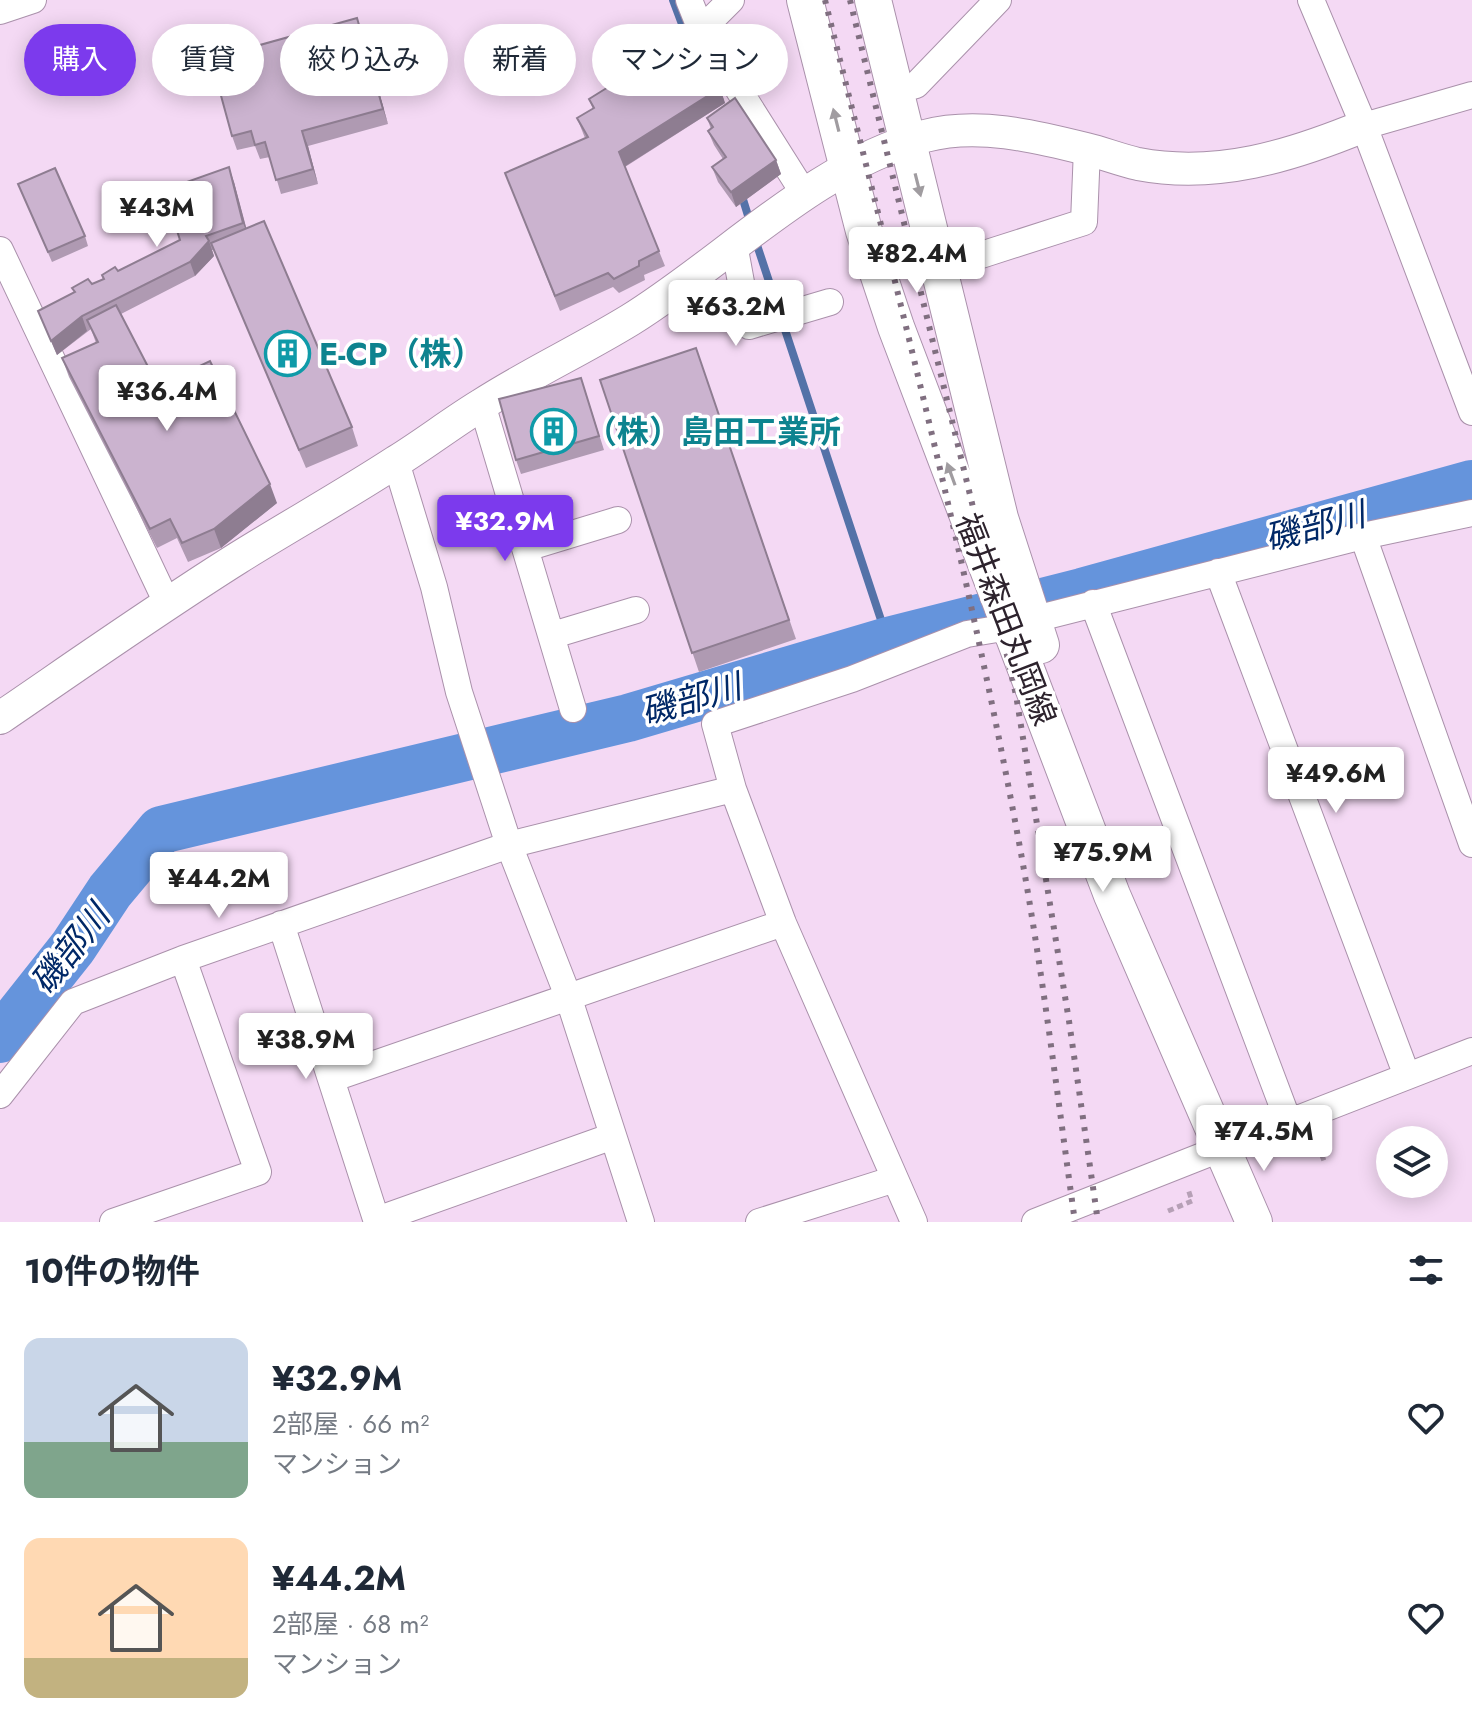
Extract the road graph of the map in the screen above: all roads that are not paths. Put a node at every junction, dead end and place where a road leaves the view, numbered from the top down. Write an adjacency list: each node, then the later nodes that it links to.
1 (33, 0): 8 (street)
2 (689, 0): 9 (street)
3 (731, 0): 10 (street)
4 (805, 0): 17 (main road, 福井森田丸岡線, one-way to 4)
5 (873, 0): 11 (main road, 福井森田丸岡線)
6 (998, 0): 11 (street)
7 (1311, 0): 14 (street)
8 (0, 11)
9 (699, 24)
10 (707, 24)
11 (895, 91): 15 (main road, 福井森田丸岡線)
12 (1472, 95): 14 (street)
13 (743, 96): 18 (street)
14 (1364, 126): 16 (street); 24 (street)
15 (907, 143): 16 (street); 17 (street); 33 (main road, 福井森田丸岡線, one-way to 33)
16 (1087, 149): 21 (street)
17 (847, 167): 18 (street); 33 (main road, 福井森田丸岡線, one-way to 17)
18 (805, 195): 19 (street)
19 (734, 244): 22 (street); 23 (street)
20 (0, 250): 31 (street)
21 (981, 255)
22 (830, 302)
23 (482, 404): 25 (street); 29 (street)
24 (1472, 412)
25 (396, 462): 31 (street); 40 (street)
26 (1472, 513): 28 (street)
27 (618, 520): 29 (street)
28 (1363, 536): 30 (street); 39 (street)
29 (526, 548): 35 (street)
30 (1218, 572): 32 (street); 46 (street)
31 (167, 603): 37 (street)
32 (1093, 603): 33 (street); 49 (street)
33 (1014, 608): 38 (street); 51 (main road, 福井森田丸岡線)
34 (636, 610): 35 (street)
35 (553, 635): 36 (street)
36 (573, 709)
37 (0, 718)
38 (733, 789): 40 (street); 41 (street)
39 (1472, 844)
40 (509, 845): 42 (street); 44 (street)
41 (783, 923): 44 (street); 52 (street)
42 (281, 924): 43 (street); 47 (street)
43 (183, 959): 48 (street); 53 (street)
44 (568, 996): 47 (street); 50 (street)
45 (1472, 1051): 46 (street)
46 (1407, 1076): 49 (street)
47 (331, 1079): 54 (street)
48 (0, 1095)
49 (1289, 1123): 51 (street)
50 (613, 1136): 54 (street); 56 (street)
51 (1231, 1145): 59 (street); 60 (main road, 福井森田丸岡線); 61 (main road, 福井森田丸岡線)
52 (895, 1179): 57 (street); 58 (street)
53 (180, 1211): 55 (street)
54 (377, 1221)
55 (113, 1222)
56 (641, 1222)
57 (759, 1222)
58 (914, 1222)
59 (1035, 1222)
60 (1254, 1222)
61 (1279, 1222)

